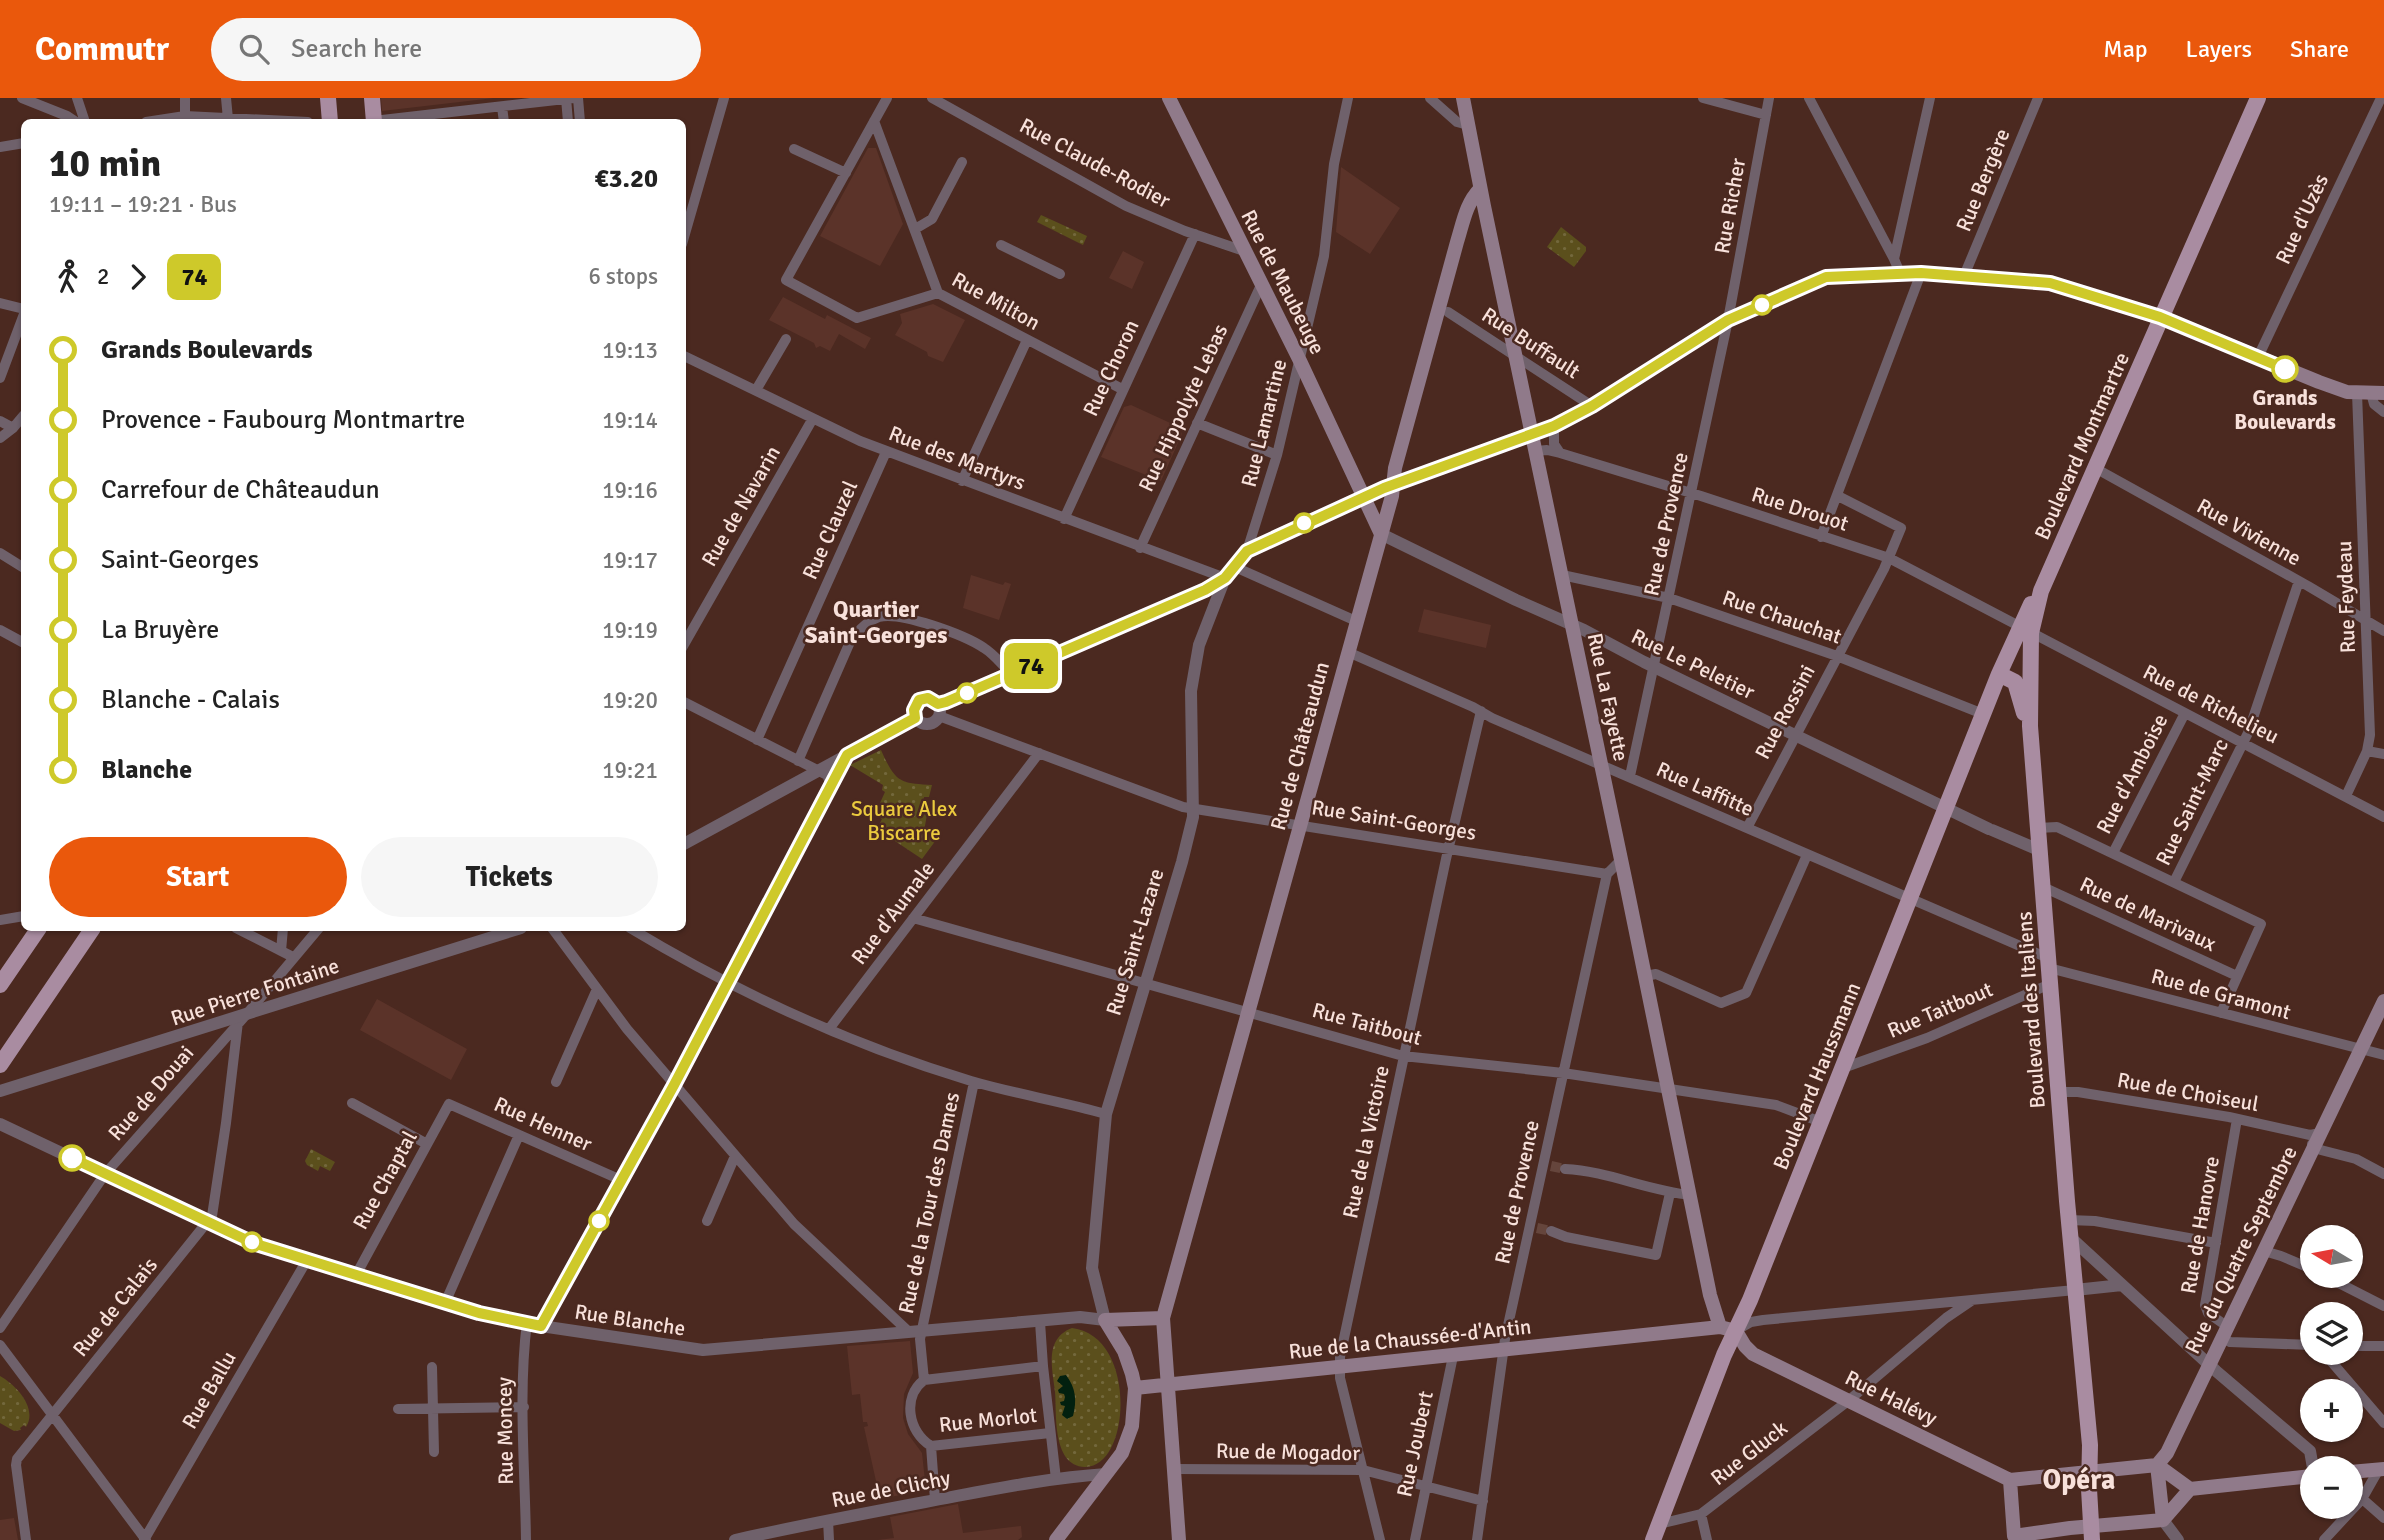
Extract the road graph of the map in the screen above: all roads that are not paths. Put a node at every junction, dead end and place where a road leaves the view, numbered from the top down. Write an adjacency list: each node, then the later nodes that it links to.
1 (22, 98): 26 (street)
2 (77, 98): 27 (street)
3 (185, 98): 24 (street)
4 (226, 98): 29 (street)
5 (328, 98): 30 (main road)
6 (372, 98): 31 (main road)
7 (571, 98): 22 (street); 34 (street); 35 (street)
8 (724, 98): 45 (street)
9 (887, 98): 36 (street)
10 (932, 98): 46 (street, Rue Claude-Rodier)
11 (1169, 98): 48 (main road, Rue de Maubeuge)
12 (1348, 98): 67 (street, Rue Lamartine)
13 (1430, 98): 37 (street)
14 (1463, 98): 37 (main road, Rue La Fayette)
15 (1703, 98): 23 (street)
16 (1769, 98): 23 (street, Rue Richer)
17 (1809, 98): 49 (street)
18 (2038, 98): 53 (street, Rue Bergère)
19 (2258, 98): 59 (main road, Boulevard Montmartre)
20 (2381, 98): 66 (street, Rue d'Uzès)
21 (1927, 99): 49 (street)
22 (502, 107): 25 (street); 33 (street)
23 (1766, 115): 60 (street, Rue Richer)
24 (185, 116): 28 (street); 29 (street)
25 (430, 118): 32 (street)
26 (72, 119)
27 (84, 119)
28 (166, 119)
29 (228, 119)
30 (331, 119)
31 (375, 119)
32 (406, 119)
33 (504, 119)
34 (568, 119)
35 (579, 119)
36 (874, 121): 42 (street); 44 (street, Rue Milton)
37 (1468, 125): 43 (main road, Rue La Fayette)
38 (21, 144): 39 (street)
39 (0, 147)
40 (794, 149): 42 (street)
41 (962, 162): 44 (street)
42 (846, 173): 55 (street)
43 (1480, 189): 64 (main road, Rue La Fayette); 88 (main road, Rue de Châteaudun)
44 (915, 229): 55 (street, Rue Milton)
45 (686, 230)
46 (1195, 234): 48 (street, Rue Claude-Rodier); 69 (street, Rue Choron)
47 (1001, 246): 52 (street)
48 (1244, 251): 54 (main road, Rue de Maubeuge)
49 (1894, 259): 50 (street)
50 (1900, 273): 51 (street); 60 (street)
51 (1921, 273): 53 (street); 91 (street)
52 (1060, 274)
53 (1964, 276): 59 (street)
54 (1261, 285): 67 (main road, Rue de Maubeuge); 77 (street, Rue Hippolyte Lebas)
55 (938, 293): 63 (street, Rue Milton)
56 (0, 303): 57 (street)
57 (21, 308)
58 (1448, 312): 64 (street, Rue Buffault)
59 (2160, 317): 66 (main road); 86 (main road, Boulevard Montmartre)
60 (1728, 320): 72 (street); 90 (street, Rue de Provence)
61 (21, 322): 68 (street)
62 (786, 339): 70 (street)
63 (1027, 340): 69 (street, Rue Milton); 87 (street)
64 (1516, 356): 72 (street, Rue Buffault); 80 (main road, Rue La Fayette)
65 (686, 357): 70 (street, Rue des Martyrs)
66 (2258, 357): 71 (main road)
67 (1300, 361): 85 (street, Rue Lamartine); 89 (main road, Rue de Maubeuge)
68 (0, 378)
69 (1122, 389): 92 (street, Rue Choron)
70 (756, 390): 75 (street, Rue des Martyrs)
71 (2371, 393): 73 (street); 106 (street, Rue Feydeau)
72 (1592, 406): 78 (street)
73 (2384, 412)
74 (21, 419): 79 (street)
75 (812, 420): 82 (street, Rue des Martyrs); 112 (street, Rue de Navarin)
76 (0, 421): 79 (street)
77 (1197, 423): 85 (street); 95 (street, Rue Hippolyte Lebas)
78 (1554, 426): 80 (street); 84 (street)
79 (13, 428): 81 (street)
80 (1532, 434): 83 (main road, Rue La Fayette); 88 (street)
81 (0, 438)
82 (886, 452): 87 (street, Rue des Martyrs); 128 (street, Rue Clauzel)
83 (1536, 452): 84 (street, Rue Drouot); 101 (main road, Rue La Fayette)
84 (1560, 453): 90 (street, Rue Drouot)
85 (1277, 455): 96 (street, Rue Lamartine)
86 (2095, 468): 103 (street, Rue Vivienne); 108 (main road, Boulevard Montmartre)
87 (962, 481): 92 (street, Rue des Martyrs)
88 (1393, 485): 89 (street); 93 (main road, Rue de Châteaudun)
89 (1361, 491): 93 (main road, Rue de Maubeuge); 96 (street)
90 (1692, 494): 94 (street, Rue Drouot); 104 (street, Rue de Provence)
91 (1838, 496): 94 (street); 98 (street, Rue Rossini)
92 (1064, 519): 95 (street, Rue des Martyrs)
93 (1378, 528): 105 (main road, Rue de Châteaudun); 107 (street, Rue Le Peletier)
94 (1821, 537): 98 (street, Rue Drouot)
95 (1140, 548): 102 (street, Rue des Martyrs)
96 (1247, 551): 100 (street)
97 (0, 553): 99 (street)
98 (1889, 558): 108 (street, Rue Drouot); 115 (street, Rue Rossini)
99 (21, 566)
100 (1235, 567): 102 (street); 105 (street)
101 (1562, 575): 104 (street, Rue Chauchat); 107 (main road, Rue La Fayette)
102 (1225, 578): 117 (street); 141 (street, Rue Saint-Lazare)
103 (2299, 581): 106 (street, Rue Vivienne); 129 (street, Rue Saint-Marc)
104 (1669, 597): 115 (street, Rue Chauchat); 116 (street, Rue de Provence)
105 (1356, 621): 113 (main road, Rue de Châteaudun)
106 (2367, 622): 110 (street, Rue Vivienne); 130 (street, Rue Feydeau)
107 (1572, 626): 116 (street, Rue Le Peletier); 135 (main road, Rue La Fayette)
108 (2025, 629): 114 (main road, Boulevard Haussmann); 119 (main road, Boulevard des Italiens); 123 (street, Rue de Richelieu)
109 (0, 630): 111 (street)
110 (2384, 631)
111 (21, 641)
112 (686, 641)
113 (1348, 652): 122 (street, Rue Laffitte); 143 (main road, Rue de Châteaudun)
114 (2007, 655): 118 (main road, Boulevard Haussmann); 119 (main road)
115 (1837, 656): 124 (street, Rue Chauchat); 127 (street, Rue Rossini)
116 (1654, 667): 127 (street, Rue Le Peletier); 137 (street, Rue de Provence)
117 (1012, 674): 121 (street); 134 (street)
118 (1999, 674): 124 (main road, Boulevard Haussmann); 126 (main road, Boulevard des Italiens)
119 (2030, 695): 126 (main road, Boulevard des Italiens)
120 (686, 703): 128 (street)
121 (939, 710): 125 (street); 125 (street); 131 (street, Rue Saint-Georges)
122 (1482, 711): 135 (street, Rue Laffitte); 147 (street, Rue de la Victoire)
123 (2185, 713): 129 (street, Rue de Richelieu); 149 (street, Rue d'Amboise)
124 (1983, 714): 140 (main road, Boulevard Haussmann)
125 (915, 718): 133 (street)
126 (2030, 726): 145 (main road, Boulevard des Italiens)
127 (1794, 734): 140 (street, Rue Le Peletier); 144 (street, Rue Rossini)
128 (757, 740): 134 (street)
129 (2243, 743): 139 (street, Rue de Richelieu); 153 (street, Rue Saint-Marc)
130 (2367, 751): 132 (street); 139 (street, Rue Feydeau)
131 (1038, 753): 141 (street, Rue Saint-Georges); 157 (street, Rue d'Aumale)
132 (2384, 754)
133 (847, 755): 136 (street); 138 (street)
134 (798, 761): 136 (street)
135 (1601, 764): 137 (street, Rue Laffitte); 151 (main road, Rue La Fayette)
136 (816, 770): 138 (street); 146 (street)
137 (1630, 776): 144 (street, Rue Laffitte)
138 (831, 785): 172 (street)
139 (2346, 796): 142 (street, Rue de Richelieu)
140 (1946, 808): 148 (street, Rue Le Peletier); 155 (main road, Boulevard Haussmann)
141 (1193, 809): 143 (street, Rue Saint-Georges); 173 (street, Rue Saint-Lazare)
142 (2383, 814)
143 (1301, 824): 147 (street, Rue Saint-Georges); 177 (main road, Rue de Châteaudun)
144 (1747, 828): 150 (street, Rue Laffitte)
145 (2038, 828): 148 (main road, Boulevard des Italiens); 149 (street)
146 (686, 843)
147 (1449, 848): 152 (street, Rue Saint-Georges); 183 (street, Rue de la Victoire)
148 (2039, 850): 154 (main road, Boulevard des Italiens)
149 (2113, 853): 153 (street)
150 (1807, 855): 155 (street, Rue Laffitte); 170 (street)
151 (1621, 860): 152 (street); 170 (main road, Rue La Fayette)
152 (1607, 874): 186 (street, Rue de Provence)
153 (2174, 882): 171 (street)
154 (2043, 887): 169 (main road, Boulevard des Italiens); 171 (street, Rue de Marivaux)
155 (1910, 899): 169 (street, Rue Laffitte); 185 (main road, Boulevard Haussmann)
156 (21, 916): 158 (street)
157 (913, 918): 173 (street, Rue Taitbout); 180 (street, Rue d'Aumale)
158 (0, 920)
159 (37, 931): 174 (main road)
160 (91, 931): 184 (main road)
161 (242, 931): 167 (street)
162 (283, 931): 167 (street)
163 (316, 931): 168 (street, Rue de Douai)
164 (512, 931): 179 (street, Rue Pierre Fontaine)
165 (554, 931): 175 (street)
166 (635, 931): 172 (street)
167 (281, 951): 168 (street)
168 (293, 957): 179 (street, Rue de Douai)
169 (2049, 970): 178 (street, Rue de Gramont); 185 (street, Rue Taitbout); 192 (main road, Boulevard des Italiens)
170 (1645, 976): 190 (main road, Rue La Fayette)
171 (2237, 976): 178 (street)
172 (728, 982): 180 (street); 189 (street)
173 (1144, 983): 177 (street, Rue Taitbout); 195 (street, Rue Saint-Lazare)
174 (0, 985)
175 (597, 989): 187 (street); 189 (street)
176 (2384, 1001): 181 (main road, Rue du Quatre Septembre)
177 (1249, 1012): 183 (street, Rue Taitbout); 225 (main road, Rue de Châteaudun)
178 (2221, 1013): 181 (street, Rue de Gramont)
179 (242, 1018): 191 (street, Rue Pierre Fontaine); 204 (street, Rue de Douai); 211 (street)
180 (829, 1029): 188 (street)
181 (2360, 1050): 182 (street, Rue de Gramont); 200 (main road, Rue du Quatre Septembre)
182 (2384, 1055)
183 (1404, 1056): 186 (street, Rue Taitbout); 245 (street, Rue de la Victoire)
184 (0, 1065)
185 (1843, 1068): 197 (main road, Boulevard Haussmann)
186 (1563, 1073): 190 (street, Rue Taitbout); 239 (street, Rue de Provence)
187 (556, 1082)
188 (974, 1082): 195 (street); 233 (street, Rue de la Tour des Dames)
189 (674, 1085): 202 (street); 206 (street)
190 (1668, 1090): 197 (street, Rue Taitbout); 208 (main road, Rue La Fayette)
191 (0, 1091)
192 (2059, 1092): 196 (street, Rue de Choiseul); 210 (main road, Boulevard des Italiens)
193 (352, 1102): 201 (street)
194 (449, 1104): 199 (street, Rue Henner); 201 (street, Rue Chaptal)
195 (1106, 1114): 226 (street, Rue Saint-Lazare)
196 (2237, 1119): 200 (street, Rue de Choiseul); 214 (street, Rue de Hanovre)
197 (1821, 1122): 232 (main road, Boulevard Haussmann)
198 (0, 1124): 204 (street, Rue Blanche)
199 (519, 1135): 206 (street, Rue Henner); 223 (street)
200 (2314, 1139): 205 (street, Rue de Choiseul); 215 (main road, Rue du Quatre Septembre)
201 (427, 1144): 218 (street, Rue Chaptal)
202 (736, 1156): 209 (street); 233 (street)
203 (1565, 1169): 207 (street)
204 (105, 1174): 211 (street, Rue Blanche); 231 (street, Rue de Douai)
205 (2384, 1174)
206 (621, 1180): 229 (street)
207 (1670, 1193): 208 (street); 212 (street)
208 (1690, 1195): 230 (main road, Rue La Fayette)
209 (707, 1220)
210 (2069, 1220): 213 (main road, Boulevard des Italiens); 214 (street)
211 (207, 1223): 216 (street, Rue Blanche); 253 (street, Rue de Calais)
212 (1551, 1231)
213 (2071, 1238): 219 (street); 221 (main road, Boulevard des Italiens)
214 (2216, 1242): 234 (street, Rue de Hanovre)
215 (2264, 1251): 217 (street); 234 (main road, Rue du Quatre Septembre)
216 (307, 1260): 218 (street, Rue Blanche); 284 (street, Rue Ballu)
217 (2300, 1264)
218 (356, 1275): 223 (street, Rue Blanche)
219 (2122, 1285): 221 (street); 241 (street)
220 (2349, 1288): 224 (street)
221 (2075, 1290): 222 (street); 263 (main road, Boulevard des Italiens)
222 (1971, 1301): 232 (street); 249 (street, Rue Gluck)
223 (445, 1303): 227 (street, Rue Blanche)
224 (2384, 1306)
225 (1163, 1318): 226 (main road); 247 (main road)
226 (1105, 1320): 228 (street, Rue Blanche); 248 (main road)
227 (527, 1322): 229 (street, Rue Blanche); 250 (street, Rue Moncey)
228 (1040, 1322): 233 (street, Rue Blanche); 243 (street)
229 (541, 1326): 233 (street, Rue Blanche)
230 (1720, 1327): 232 (main road); 239 (main road, Rue de la Chaussée-d'Antin)
231 (0, 1328)
232 (1737, 1331): 249 (main road, Rue Halévy); 280 (main road, Boulevard Haussmann)
233 (915, 1332): 246 (street, Rue de la Tour des Dames)
234 (2225, 1332): 236 (street); 241 (main road, Rue du Quatre Septembre)
235 (0, 1345): 253 (street)
236 (2300, 1345)
237 (2363, 1346): 238 (street)
238 (2384, 1346)
239 (1504, 1350): 240 (main road, Rue de la Chaussée-d'Antin); 274 (street, Rue de Provence)
240 (1453, 1356): 245 (main road, Rue de la Chaussée-d'Antin); 269 (street, Rue Joubert)
241 (2209, 1364): 258 (street); 259 (main road, Rue du Quatre Septembre)
242 (2334, 1365): 254 (street)
243 (1043, 1366): 246 (street); 255 (street)
244 (432, 1367): 251 (street)
245 (1340, 1368): 247 (main road, Rue de la Chaussée-d'Antin); 262 (street, Rue de la Victoire)
246 (924, 1380): 256 (street)
247 (1170, 1386): 248 (main road, Rue de la Chaussée-d'Antin); 260 (main road)
248 (1135, 1388): 265 (main road)
249 (1848, 1401): 268 (main road, Rue Halévy); 275 (street, Rue Gluck)
250 (524, 1407): 251 (street); 285 (street, Rue Moncey)
251 (433, 1408): 252 (street); 257 (street)
252 (398, 1409)
253 (53, 1415): 283 (street, Rue de Calais); 284 (street)
254 (2384, 1423)
255 (1050, 1433): 256 (street, Rue Morlot); 267 (street)
256 (931, 1446): 272 (street)
257 (434, 1452)
258 (2310, 1456)
259 (2157, 1465): 263 (main road); 270 (main road); 279 (main road)
260 (1174, 1469): 262 (street, Rue de Mogador); 289 (main road)
261 (2381, 1469): 264 (main road); 271 (street)
262 (1363, 1470): 269 (street, Rue de Mogador); 290 (street, Rue de la Victoire)
263 (2089, 1471): 268 (main road); 281 (main road, Boulevard des Italiens)
264 (2363, 1471)
265 (1106, 1474): 267 (street, Rue de Clichy); 288 (main road)
266 (2300, 1477): 270 (main road)
267 (1056, 1479): 272 (street, Rue de Clichy)
268 (2010, 1480): 282 (main road)
269 (1426, 1486): 274 (street, Rue de Mogador); 291 (street, Rue Joubert)
270 (2190, 1489): 279 (main road)
271 (2363, 1497)
272 (935, 1500): 278 (street, Rue de Clichy)
273 (2363, 1500): 276 (street)
274 (1483, 1501): 292 (street, Rue de Provence)
275 (1701, 1514): 280 (street); 294 (street)
276 (2384, 1518)
277 (2343, 1519): 296 (street)
278 (828, 1520): 286 (street, Rue de Clichy); 287 (street)
279 (2162, 1520): 281 (main road); 295 (street)
280 (1660, 1532): 293 (main road, Boulevard Haussmann)
281 (2092, 1533): 282 (main road)
282 (2012, 1538)
283 (26, 1540)
284 (145, 1540)
285 (526, 1540)
286 (735, 1540)
287 (829, 1540)
288 (1056, 1540)
289 (1179, 1540)
290 (1380, 1540)
291 (1415, 1540)
292 (1477, 1540)
293 (1653, 1540)
294 (1707, 1540)
295 (2178, 1540)
296 (2324, 1540)

